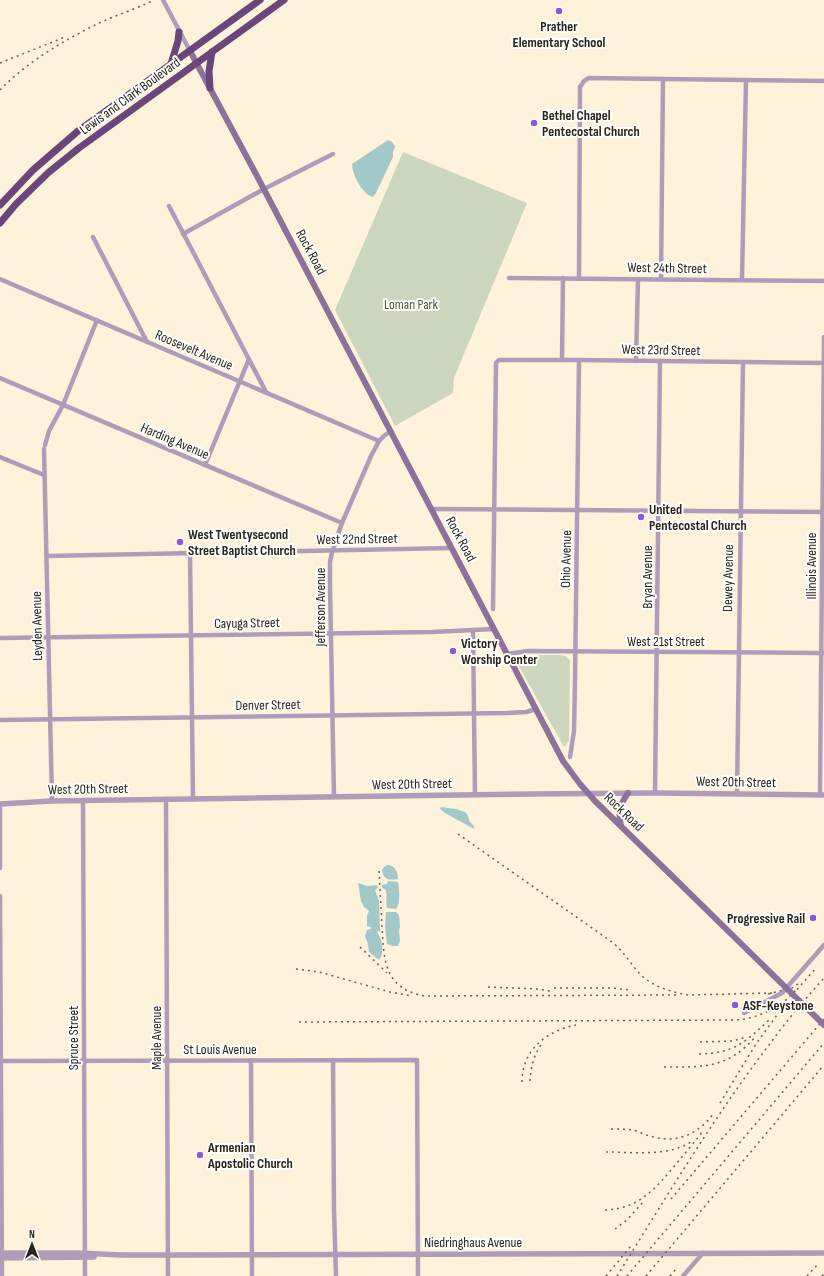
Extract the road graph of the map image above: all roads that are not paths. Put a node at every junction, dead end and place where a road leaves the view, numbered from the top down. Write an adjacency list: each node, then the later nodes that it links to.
1 (163, 0): 4 (street, Rock Road)
2 (260, 0): 5 (highway, Lewis and Clark Boulevard)
3 (284, 0): 6 (highway, Lewis and Clark Boulevard)
4 (179, 32): 5 (street, Rock Road); 8 (highway)
5 (190, 51): 7 (main road, Rock Road); 8 (highway, Lewis and Clark Boulevard)
6 (212, 52): 7 (highway, Lewis and Clark Boulevard); 12 (highway)
7 (196, 63): 12 (main road, Rock Road); 17 (highway, Lewis and Clark Boulevard)
8 (171, 65): 15 (highway, Lewis and Clark Boulevard)
9 (663, 79): 10 (street); 22 (street); 24 (street)
10 (746, 80): 11 (street); 26 (street)
11 (824, 81)
12 (210, 88): 14 (main road, Rock Road)
13 (333, 154): 14 (street)
14 (264, 189): 18 (street); 42 (main road, Rock Road)
15 (0, 205)
16 (169, 206): 18 (street)
17 (0, 223)
18 (183, 234): 31 (street)
19 (93, 237): 30 (street)
20 (509, 278): 21 (street, West 24th Street)
21 (564, 278): 22 (street, West 24th Street); 32 (street)
22 (579, 278): 23 (street, West 24th Street)
23 (638, 279): 24 (street, West 24th Street); 34 (street)
24 (661, 279): 26 (street, West 24th Street)
25 (0, 280): 28 (street, Roosevelt Avenue)
26 (742, 280): 27 (street, West 24th Street)
27 (824, 281)
28 (97, 320): 30 (street, Roosevelt Avenue); 41 (street, Leyden Avenue)
29 (824, 337): 37 (street, Illinois Avenue)
30 (147, 342): 39 (street, Roosevelt Avenue)
31 (249, 359): 39 (street); 40 (street)
32 (562, 360): 33 (street, West 23rd Street); 48 (street, West 23rd Street)
33 (579, 360): 34 (street, West 23rd Street); 49 (street, Ohio Avenue)
34 (636, 361): 35 (street, West 23rd Street)
35 (660, 361): 36 (street, West 23rd Street); 50 (street, Bryan Avenue)
36 (743, 362): 37 (street, West 23rd Street); 51 (street, Dewey Avenue)
37 (824, 363): 52 (street, Illinois Avenue)
38 (0, 378): 41 (street, Harding Avenue)
39 (240, 381): 40 (street, Roosevelt Avenue); 45 (street)
40 (266, 392): 43 (street, Roosevelt Avenue)
41 (63, 405): 45 (street, Harding Avenue); 46 (street, Leyden Avenue)
42 (390, 431): 43 (street, Jefferson Avenue); 47 (main road, Rock Road)
43 (379, 442): 53 (street, Jefferson Avenue)
44 (0, 457): 46 (street)
45 (205, 465): 53 (street, Harding Avenue)
46 (44, 475): 57 (street, Leyden Avenue)
47 (432, 509): 48 (street); 54 (main road, Rock Road)
48 (494, 509): 49 (street); 58 (street)
49 (577, 510): 50 (street); 65 (street, Ohio Avenue)
50 (658, 510): 51 (street); 66 (street, Bryan Avenue)
51 (740, 512): 52 (street); 67 (street, Dewey Avenue)
52 (823, 512): 68 (street, Illinois Avenue)
53 (342, 523): 55 (street, Jefferson Avenue)
54 (452, 548): 55 (street, West 22nd Street); 59 (main road, Rock Road)
55 (332, 551): 56 (street, West 22nd Street); 61 (street, Jefferson Avenue)
56 (190, 553): 57 (street, West 22nd Street); 62 (street)
57 (47, 556): 63 (street, Leyden Avenue)
58 (493, 609)
59 (494, 629): 60 (street, Cayuga Street); 69 (main road, Rock Road)
60 (473, 630): 61 (street, Cayuga Street); 71 (street)
61 (331, 633): 62 (street, Cayuga Street); 72 (street, Jefferson Avenue)
62 (190, 635): 63 (street, Cayuga Street); 73 (street)
63 (49, 637): 64 (street, Cayuga Street); 74 (street, Leyden Avenue)
64 (0, 638)
65 (575, 652): 66 (street, West 21st Street); 69 (street, West 21st Street); 76 (street, Ohio Avenue)
66 (658, 652): 67 (street, West 21st Street); 79 (street, Bryan Avenue)
67 (738, 653): 68 (street, West 21st Street); 80 (street, Dewey Avenue)
68 (823, 653): 82 (street, Illinois Avenue)
69 (507, 654): 70 (main road, Rock Road)
70 (536, 709): 71 (street, Denver Street); 77 (main road, Rock Road)
71 (474, 713): 72 (street, Denver Street); 81 (street)
72 (332, 715): 73 (street, Denver Street); 83 (street, Jefferson Avenue)
73 (191, 718): 74 (street, Denver Street); 85 (street)
74 (50, 719): 75 (street, Denver Street); 86 (street, Leyden Avenue)
75 (0, 720)
76 (570, 757)
77 (588, 794): 78 (street, West 20th Street); 81 (street, West 20th Street); 89 (main road, Rock Road)
78 (628, 794): 79 (street, West 20th Street); 89 (main road)
79 (655, 794): 80 (street, West 20th Street)
80 (737, 794): 82 (street, West 20th Street)
81 (475, 795): 83 (street, West 20th Street)
82 (822, 795)
83 (334, 797): 85 (street, West 20th Street)
84 (166, 799): 85 (street, West 20th Street); 87 (street, West 20th Street); 95 (street, Maple Avenue)
85 (193, 799)
86 (52, 801): 87 (street, West 20th Street); 88 (street, West 20th Street)
87 (83, 801): 99 (street, Spruce Street)
88 (0, 804): 90 (street)
89 (621, 826): 94 (main road, Rock Road, bridge)
90 (0, 868)
91 (0, 896): 98 (street)
92 (824, 945): 93 (street)
93 (744, 1013)
94 (824, 1025)
95 (167, 1060): 96 (street, St Louis Avenue); 99 (street, St Louis Avenue); 104 (street, Maple Avenue)
96 (251, 1060): 97 (street, St Louis Avenue); 105 (street)
97 (333, 1060): 102 (street); 103 (street, St Louis Avenue)
98 (0, 1061): 99 (street, St Louis Avenue); 106 (street)
99 (84, 1061): 107 (street, Spruce Street)
100 (703, 1253): 101 (street, Niedringhaus Avenue); 103 (street, Niedringhaus Avenue); 114 (street)
101 (824, 1253)
102 (336, 1254): 103 (street, Niedringhaus Avenue); 105 (street, Niedringhaus Avenue); 112 (street)
103 (418, 1254): 113 (street)
104 (168, 1255): 105 (street, Niedringhaus Avenue); 107 (street, Niedringhaus Avenue); 110 (street, Maple Avenue)
105 (252, 1255): 111 (street)
106 (1, 1256): 107 (street, Niedringhaus Avenue); 108 (street)
107 (85, 1256): 109 (street, Spruce Street)
108 (2, 1276)
109 (85, 1276)
110 (168, 1276)
111 (252, 1276)
112 (336, 1276)
113 (418, 1276)
114 (683, 1276)

